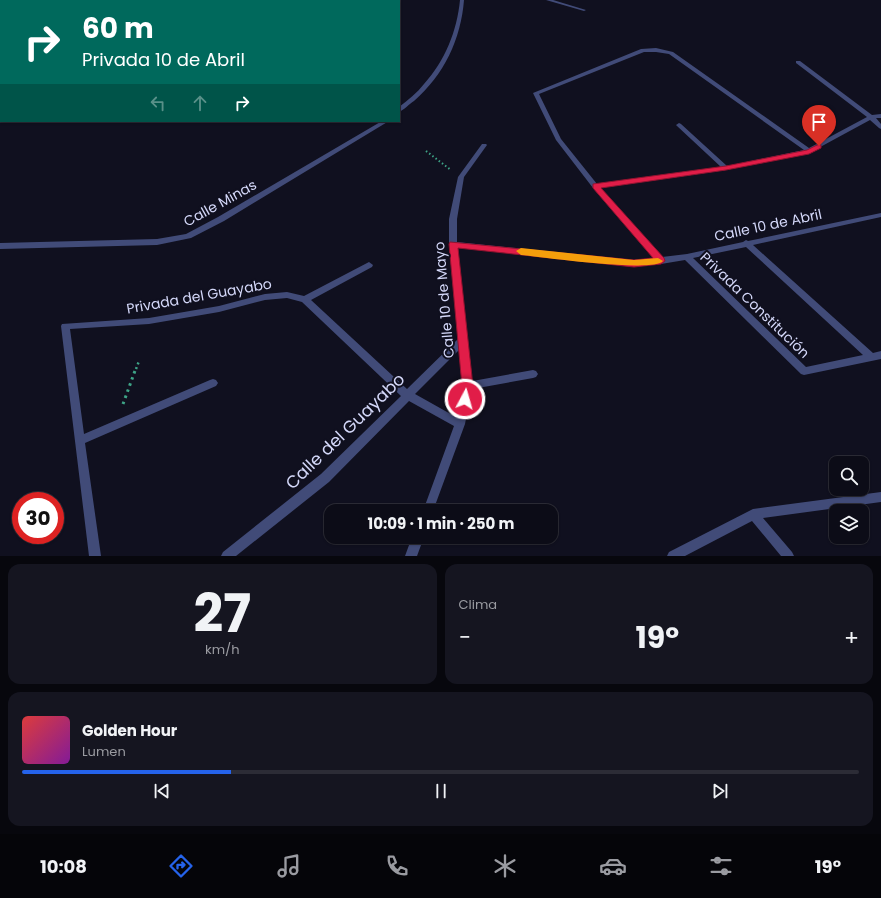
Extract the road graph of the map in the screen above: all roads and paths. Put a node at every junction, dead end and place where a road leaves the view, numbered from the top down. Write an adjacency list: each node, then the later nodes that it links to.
1 (462, 0): 5 (street)
2 (548, 0): 3 (street)
3 (584, 10)
4 (798, 62): 7 (street)
5 (400, 109)
6 (881, 116): 7 (street)
7 (872, 117): 10 (street); 13 (street)
8 (384, 122): 20 (street, Calle Minas)
9 (679, 125): 14 (street)
10 (881, 128)
11 (484, 145): 15 (street)
12 (426, 151): 15 (path)
13 (809, 152): 14 (street); 16 (street)
14 (726, 168): 16 (street)
15 (461, 177): 19 (street, Calle 10 de Mayo)
16 (595, 186): 22 (street)
17 (881, 215): 18 (street, Calle 10 de Abril)
18 (746, 243): 21 (street, Calle 10 de Abril); 27 (street)
19 (453, 244): 22 (street, Calle 10 de Abril); 25 (street, Calle 10 de Mayo)
20 (0, 246)
21 (687, 257): 22 (street, Calle 10 de Abril); 27 (street, Privada Constitución)
22 (661, 261)
23 (369, 265): 24 (street)
24 (305, 299): 32 (street); 35 (street, Privada del Guayabo)
25 (463, 340): 31 (street, Calle 10 de Mayo); 32 (street, Calle del Guayabo)
26 (881, 355): 27 (street)
27 (871, 357)
28 (139, 361): 34 (path)
29 (533, 374): 31 (street)
30 (213, 383): 34 (street)
31 (467, 386): 33 (street, Calle 10 de Mayo)
32 (407, 395): 33 (street); 41 (street, Calle del Guayabo)
33 (460, 424): 37 (street, Calle 10 de Mayo)
34 (114, 427): 35 (street)
35 (79, 441): 40 (street, Privada del Guayabo)
36 (881, 497): 38 (street)
37 (431, 504)
38 (753, 514): 43 (street); 44 (street)
39 (415, 544): 42 (street)
40 (96, 556)
41 (227, 556)
42 (411, 556)
43 (673, 556)
44 (788, 556)

